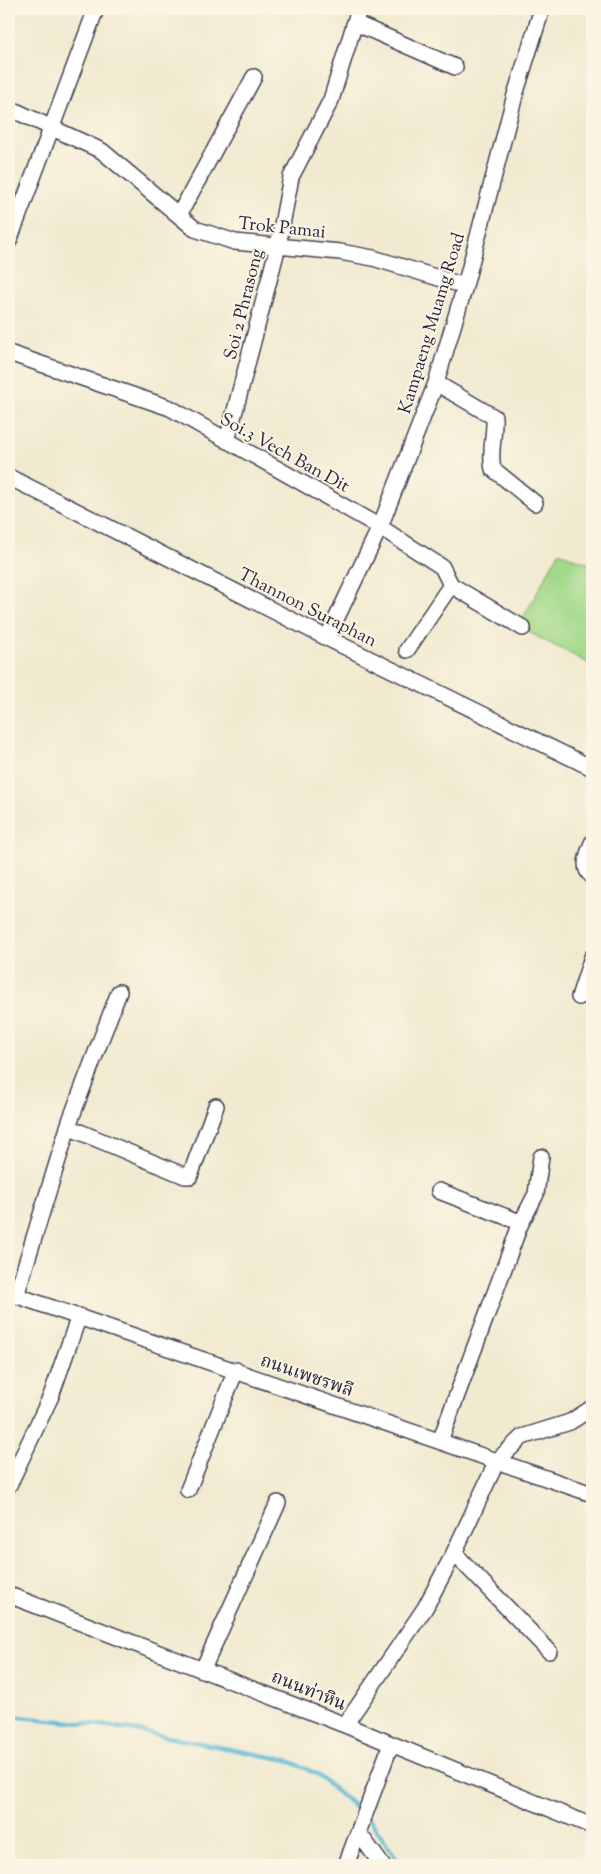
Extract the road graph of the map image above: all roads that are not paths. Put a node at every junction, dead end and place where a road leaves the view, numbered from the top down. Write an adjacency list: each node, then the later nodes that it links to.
1 (96, 9): 7 (street)
2 (542, 9): 11 (street, Kampaeng Muamg Road)
3 (357, 16): 4 (street); 10 (street, Soi 2 Phrasong)
4 (455, 68)
5 (254, 77): 8 (street)
6 (9, 108): 7 (street, Trok Pamai)
7 (52, 128): 8 (street, Trok Pamai); 9 (street)
8 (178, 215): 10 (street, Trok Pamai)
9 (9, 241)
10 (278, 246): 11 (street, Trok Pamai); 14 (street, Soi 2 Phrasong)
11 (465, 286): 13 (street, Kampaeng Muamg Road)
12 (9, 353): 14 (street, Soi.3 Vech Ban Dit)
13 (436, 383): 16 (street); 17 (street, Kampaeng Muamg Road)
14 (227, 441): 17 (street, Soi.3 Vech Ban Dit)
15 (9, 477): 20 (street, Thannon Suraphan)
16 (535, 503)
17 (380, 527): 18 (street, Soi.3 Vech Ban Dit); 20 (street, Kampaeng Muamg Road)
18 (451, 585): 19 (street); 21 (street)
19 (523, 628)
20 (327, 638): 22 (street, Thannon Suraphan)
21 (407, 650)
22 (592, 768)
23 (592, 843): 24 (street)
24 (592, 876)
25 (592, 957): 27 (street)
26 (119, 992): 29 (street)
27 (578, 996)
28 (216, 1106): 29 (street)
29 (68, 1127): 33 (street)
30 (541, 1157): 32 (street)
31 (439, 1191): 32 (street)
32 (520, 1225): 37 (street)
33 (13, 1294): 34 (street, ถนนเพชรพลี)
34 (79, 1316): 35 (street, ถนนเพชรพลี); 39 (street)
35 (236, 1370): 37 (street, ถนนเพชรพลี); 40 (street)
36 (592, 1408): 38 (street)
37 (440, 1441): 38 (street, ถนนเพชรพลี)
38 (496, 1462): 41 (street, ถนนเพชรพลี); 43 (street)
39 (9, 1485)
40 (188, 1490)
41 (592, 1494)
42 (278, 1503): 46 (street)
43 (454, 1553): 45 (street); 47 (street)
44 (9, 1596): 46 (street, ถนนท่าหิน)
45 (549, 1651)
46 (203, 1669): 47 (street, ถนนท่าหิน)
47 (345, 1725): 48 (street, ถนนท่าหิน)
48 (391, 1744): 49 (street, ถนนท่าหิน); 50 (street)
49 (592, 1826)
50 (358, 1832): 51 (street); 52 (street)
51 (346, 1865)
52 (382, 1865)

